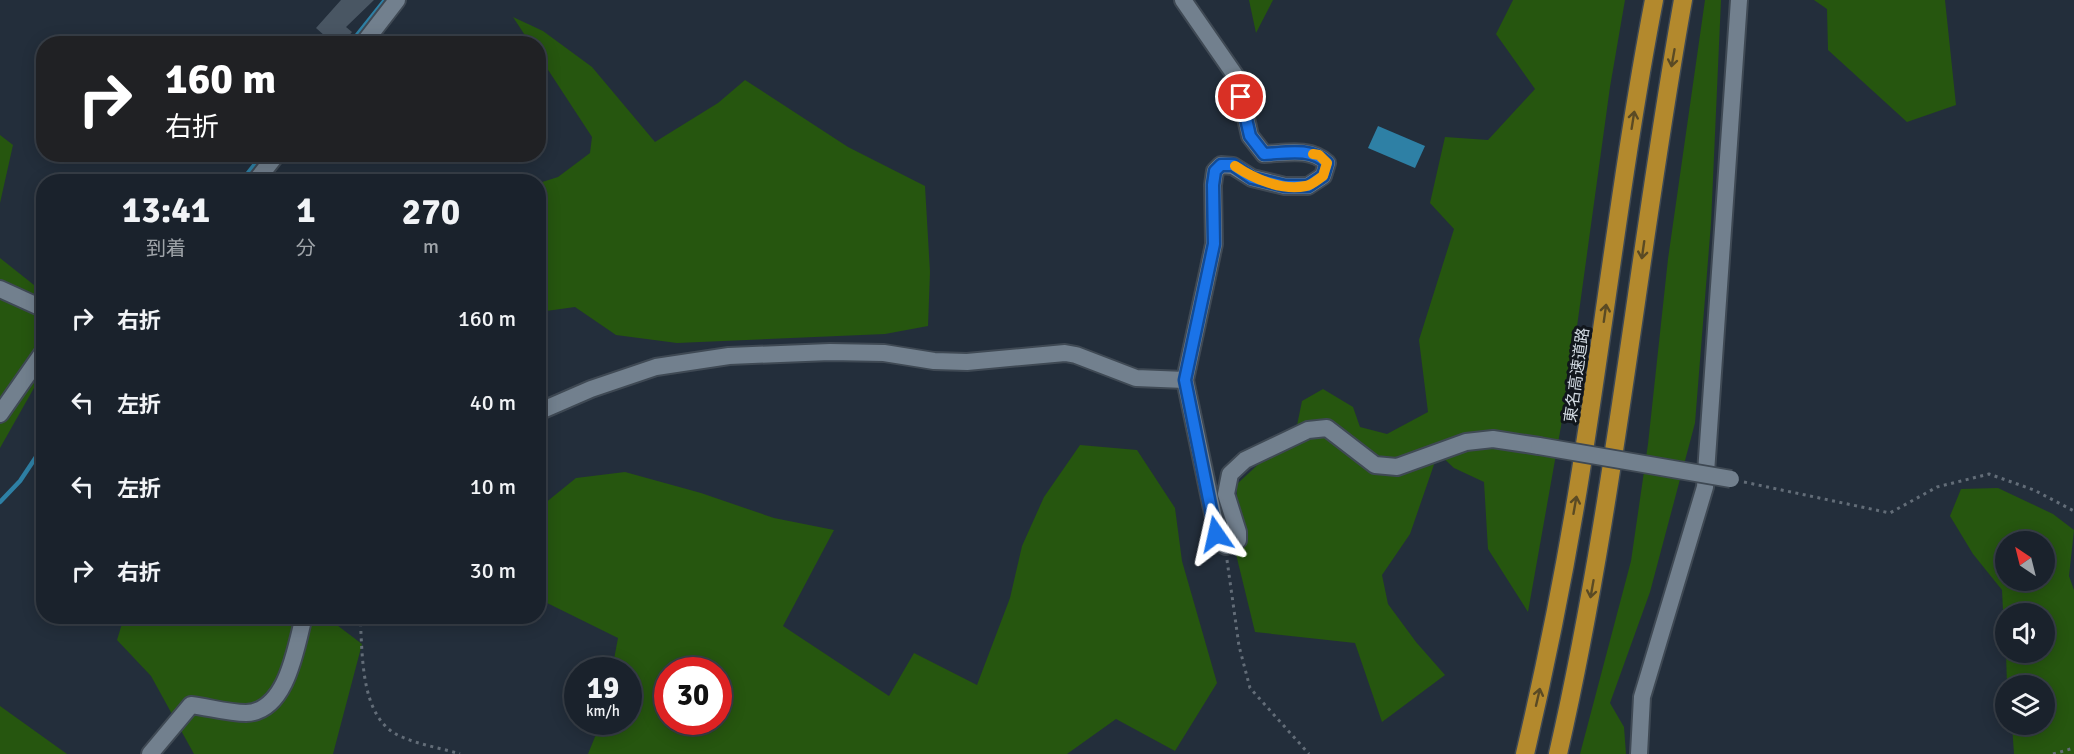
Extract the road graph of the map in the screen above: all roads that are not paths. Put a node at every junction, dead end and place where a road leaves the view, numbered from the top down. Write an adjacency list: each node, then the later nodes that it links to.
1 (397, 0): 6 (street)
2 (1183, 0): 12 (street)
3 (1654, 0): 18 (highway, 東名高速道路, one-way to 3)
4 (1683, 0): 19 (highway, one-way to 19)
5 (1739, 0): 20 (street)
6 (369, 36)
7 (271, 162): 8 (street)
8 (261, 174)
9 (0, 289): 10 (street)
10 (36, 305)
11 (36, 362): 14 (street)
12 (1185, 380): 13 (street); 15 (street, bridge)
13 (546, 409)
14 (0, 414)
15 (1731, 479)
16 (302, 624): 17 (street)
17 (150, 754)
18 (1525, 754)
19 (1558, 754)
20 (1639, 754)

